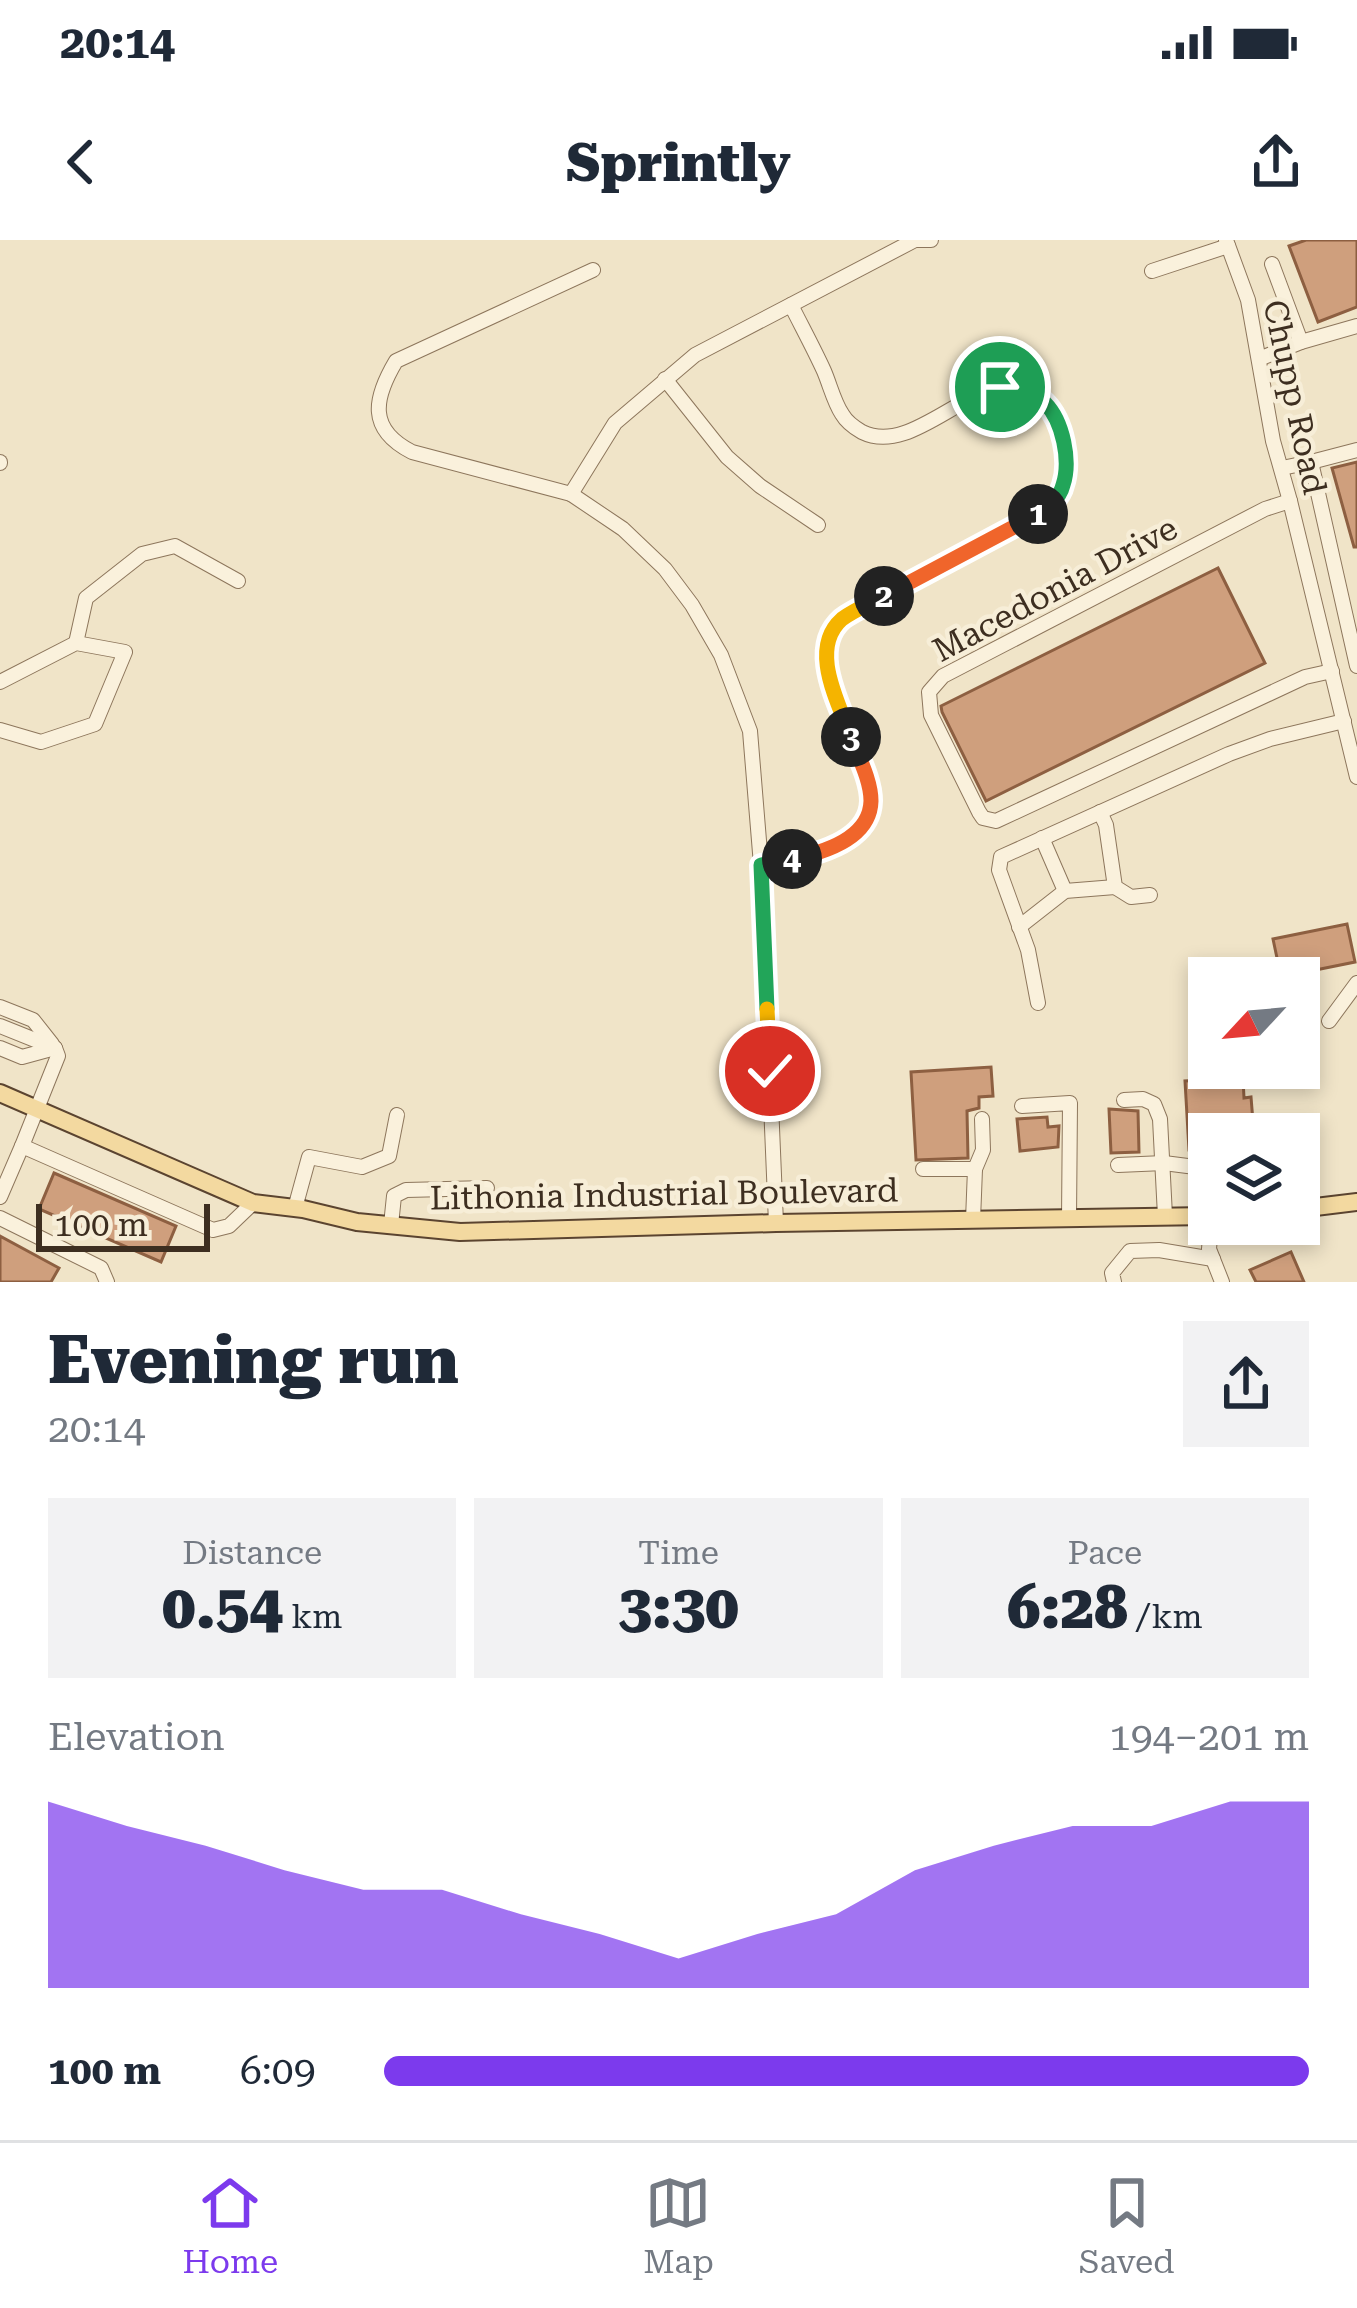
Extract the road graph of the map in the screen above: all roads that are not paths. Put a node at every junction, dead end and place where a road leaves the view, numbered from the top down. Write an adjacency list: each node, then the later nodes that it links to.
1 (915, 240): 2 (street); 7 (street)
2 (931, 240)
3 (1227, 243): 6 (street); 10 (street, Chupp Road)
4 (1272, 264): 9 (street)
5 (593, 270): 15 (street)
6 (1152, 271)
7 (791, 305): 11 (street); 30 (street)
8 (1357, 326): 9 (street)
9 (1300, 342): 10 (street)
10 (1258, 359): 14 (street, Chupp Road)
11 (664, 379): 15 (street); 17 (street)
12 (1357, 450): 13 (street)
13 (1311, 462): 14 (street); 19 (street)
14 (1282, 468): 16 (street, Chupp Road)
15 (572, 494): 30 (street)
16 (1290, 501): 21 (street, Chupp Road); 23 (street, Macedonia Drive)
17 (818, 525)
18 (238, 581): 20 (street)
19 (1351, 639): 21 (street); 22 (street)
20 (76, 643): 24 (street); 26 (street)
21 (1325, 645): 23 (street, Chupp Road)
22 (1357, 666)
23 (1332, 671): 25 (street, Chupp Road)
24 (0, 682)
25 (1344, 722): 27 (street, Chupp Road); 28 (street)
26 (0, 730)
27 (1357, 777)
28 (1100, 812): 29 (street); 31 (street)
29 (1042, 838): 32 (street); 34 (street)
30 (761, 865): 66 (street)
31 (1115, 887): 32 (street); 33 (street)
32 (1065, 891): 34 (street)
33 (1150, 895)
34 (1019, 927): 36 (street)
35 (1357, 983): 38 (street)
36 (1038, 1003)
37 (0, 1011): 42 (street)
38 (1329, 1021)
39 (0, 1026): 42 (street)
40 (0, 1039): 42 (street)
41 (0, 1048): 42 (street)
42 (55, 1048): 46 (street)
43 (0, 1093): 46 (main road, Lithonia Industrial Boulevard)
44 (1124, 1100): 50 (street)
45 (1022, 1106): 64 (street)
46 (39, 1108): 49 (street); 58 (main road, Lithonia Industrial Boulevard)
47 (398, 1114): 60 (street)
48 (982, 1119): 54 (street)
49 (22, 1146): 56 (street); 58 (street)
50 (1164, 1163): 51 (street); 52 (street); 61 (street)
51 (1118, 1166)
52 (1188, 1166)
53 (922, 1169): 54 (street)
54 (975, 1169): 65 (street)
55 (487, 1187): 67 (street)
56 (0, 1197)
57 (1357, 1202): 59 (main road)
58 (254, 1203): 60 (main road, Lithonia Industrial Boulevard)
59 (1320, 1206)
60 (295, 1208): 67 (main road, Lithonia Industrial Boulevard)
61 (1165, 1216): 63 (main road, Lithonia Industrial Boulevard); 64 (main road, Lithonia Industrial Boulevard)
62 (0, 1218): 70 (street)
63 (1188, 1218)
64 (1070, 1219): 65 (main road, Lithonia Industrial Boulevard)
65 (974, 1220): 66 (main road, Lithonia Industrial Boulevard)
66 (776, 1223): 67 (main road, Lithonia Industrial Boulevard)
67 (392, 1226)
68 (1209, 1245): 69 (street)
69 (1213, 1259): 71 (street); 72 (street)
70 (104, 1275)
71 (1114, 1282)
72 (1222, 1282)

